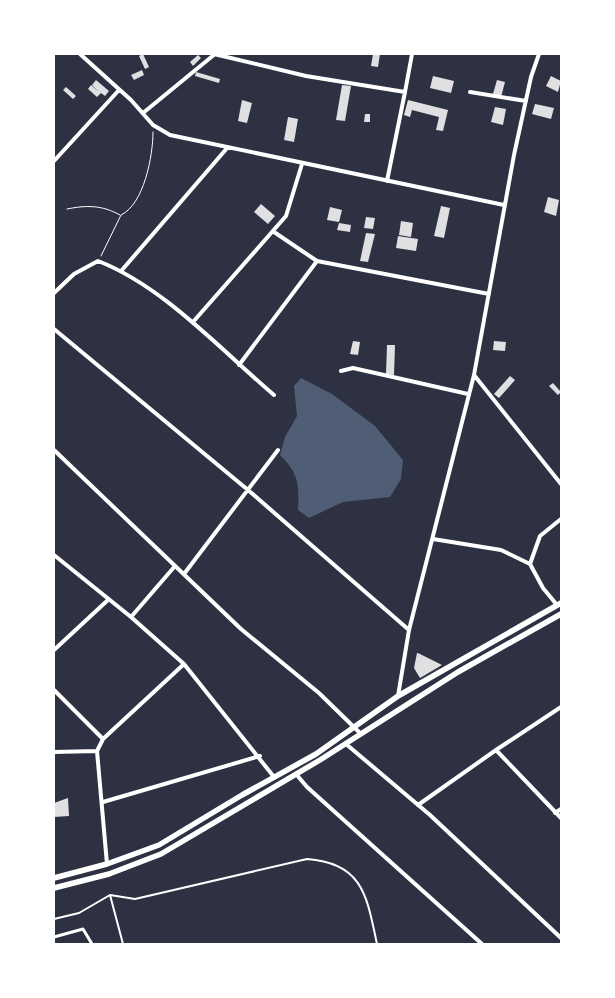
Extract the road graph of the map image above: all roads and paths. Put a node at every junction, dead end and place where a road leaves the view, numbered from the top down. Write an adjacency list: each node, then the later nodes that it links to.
1 (80, 54): 5 (street)
2 (215, 54): 6 (street); 9 (street)
3 (412, 54): 6 (street)
4 (540, 54): 8 (street)
5 (119, 90): 9 (street); 12 (street)
6 (405, 92): 15 (street)
7 (470, 92): 8 (street)
8 (526, 102): 16 (street)
9 (143, 113): 10 (street)
10 (153, 125): 11 (street); 18 (path)
11 (228, 147): 14 (street); 22 (street)
12 (56, 156): 13 (street)
13 (54, 161)
14 (302, 164): 15 (street); 19 (street)
15 (388, 182): 16 (street)
16 (504, 205): 24 (street)
17 (67, 209): 18 (path)
18 (121, 216): 20 (path)
19 (274, 232): 21 (street); 25 (street)
20 (98, 261): 22 (street); 23 (street)
21 (317, 261): 24 (street); 27 (street)
22 (122, 270): 25 (street)
23 (54, 293)
24 (489, 294): 29 (street)
25 (193, 322): 27 (street)
26 (54, 329): 35 (street)
27 (239, 366): 31 (street)
28 (341, 371): 30 (street)
29 (474, 375): 30 (street); 34 (street)
30 (468, 394): 37 (street)
31 (274, 395)
32 (54, 450): 40 (street)
33 (278, 450): 35 (street)
34 (561, 484)
35 (248, 490): 41 (street); 46 (street)
36 (561, 519): 39 (street)
37 (433, 539): 39 (street); 46 (street)
38 (54, 555): 42 (street)
39 (530, 564): 43 (street)
40 (175, 566): 41 (street); 45 (street)
41 (184, 574): 52 (street)
42 (109, 599): 45 (street); 47 (street)
43 (559, 604): 50 (main road)
44 (561, 614): 53 (main road)
45 (131, 617): 48 (street)
46 (409, 630): 50 (street)
47 (54, 650)
48 (184, 664): 54 (street); 59 (street)
49 (54, 690): 54 (street)
50 (398, 696): 52 (main road)
51 (561, 707): 56 (street)
52 (354, 726): 53 (street); 61 (main road)
53 (360, 733): 55 (main road)
54 (103, 740): 57 (street)
55 (345, 743): 60 (main road); 63 (street)
56 (496, 750): 63 (street); 65 (street)
57 (97, 751): 58 (street); 62 (street)
58 (54, 752)
59 (260, 756): 61 (street); 62 (street)
60 (296, 774): 69 (main road); 77 (street)
61 (275, 778): 67 (main road)
62 (103, 802): 67 (street)
63 (418, 805): 73 (street)
64 (561, 809): 65 (street)
65 (555, 813): 66 (street)
66 (561, 818)
67 (108, 864): 68 (main road)
68 (54, 878)
69 (54, 888)
70 (110, 896): 71 (lane); 75 (lane); 76 (lane)
71 (54, 919)
72 (54, 937): 74 (street)
73 (561, 938)
74 (92, 944)
75 (123, 944)
76 (377, 944)
77 (482, 944)

